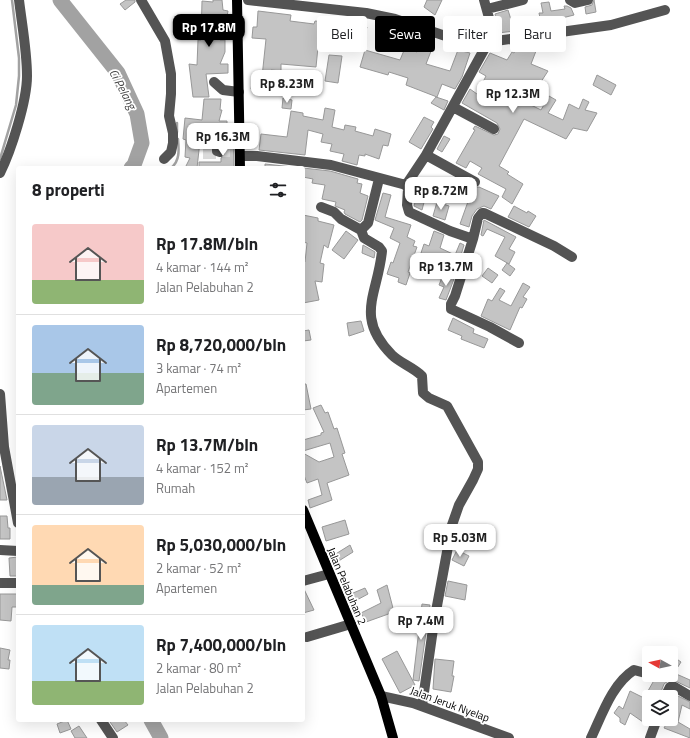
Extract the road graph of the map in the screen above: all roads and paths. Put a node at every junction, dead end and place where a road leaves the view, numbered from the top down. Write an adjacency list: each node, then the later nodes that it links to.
1 (20, 0): 24 (street)
2 (142, 0): 22 (street)
3 (237, 0): 15 (main road)
4 (248, 0): 10 (street)
5 (523, 0): 8 (street)
6 (570, 0): 7 (street)
7 (588, 0)
8 (485, 4): 11 (street)
9 (665, 10): 12 (street)
10 (383, 16)
11 (488, 16)
12 (502, 43)
13 (484, 52): 16 (street)
14 (214, 82): 15 (street)
15 (239, 92): 20 (main road)
16 (453, 107): 17 (street); 21 (street)
17 (494, 129)
18 (217, 134): 19 (street)
19 (220, 152)
20 (238, 153): 23 (main road); 25 (street)
21 (426, 155): 26 (street); 27 (street)
22 (164, 159)
23 (240, 166)
24 (0, 173)
25 (380, 179): 27 (street); 29 (street)
26 (475, 182)
27 (406, 185): 30 (street)
28 (321, 207): 29 (street)
29 (361, 230): 48 (street)
30 (473, 239): 31 (street); 32 (street)
31 (572, 257)
32 (519, 344)
33 (0, 394): 34 (street)
34 (16, 512)
35 (305, 516): 38 (main road, Jalan Pelabuhan 2)
36 (0, 550): 37 (street)
37 (16, 551)
38 (329, 574): 39 (street); 42 (main road, Jalan Pelabuhan 2)
39 (305, 580)
40 (0, 583): 41 (street)
41 (16, 583)
42 (351, 624): 43 (street); 46 (main road, Jalan Pelabuhan 2)
43 (307, 637)
44 (642, 672): 54 (street)
45 (668, 690): 47 (street)
46 (381, 696): 48 (street, Jalan Jeruk Nyelap); 52 (main road, Jalan Pelabuhan 2)
47 (690, 696)
48 (422, 706): 53 (street, Jalan Jeruk Nyelap)
49 (102, 722): 51 (street)
50 (654, 726): 55 (street)
51 (113, 738)
52 (393, 738)
53 (509, 738)
54 (591, 738)
55 (650, 738)

